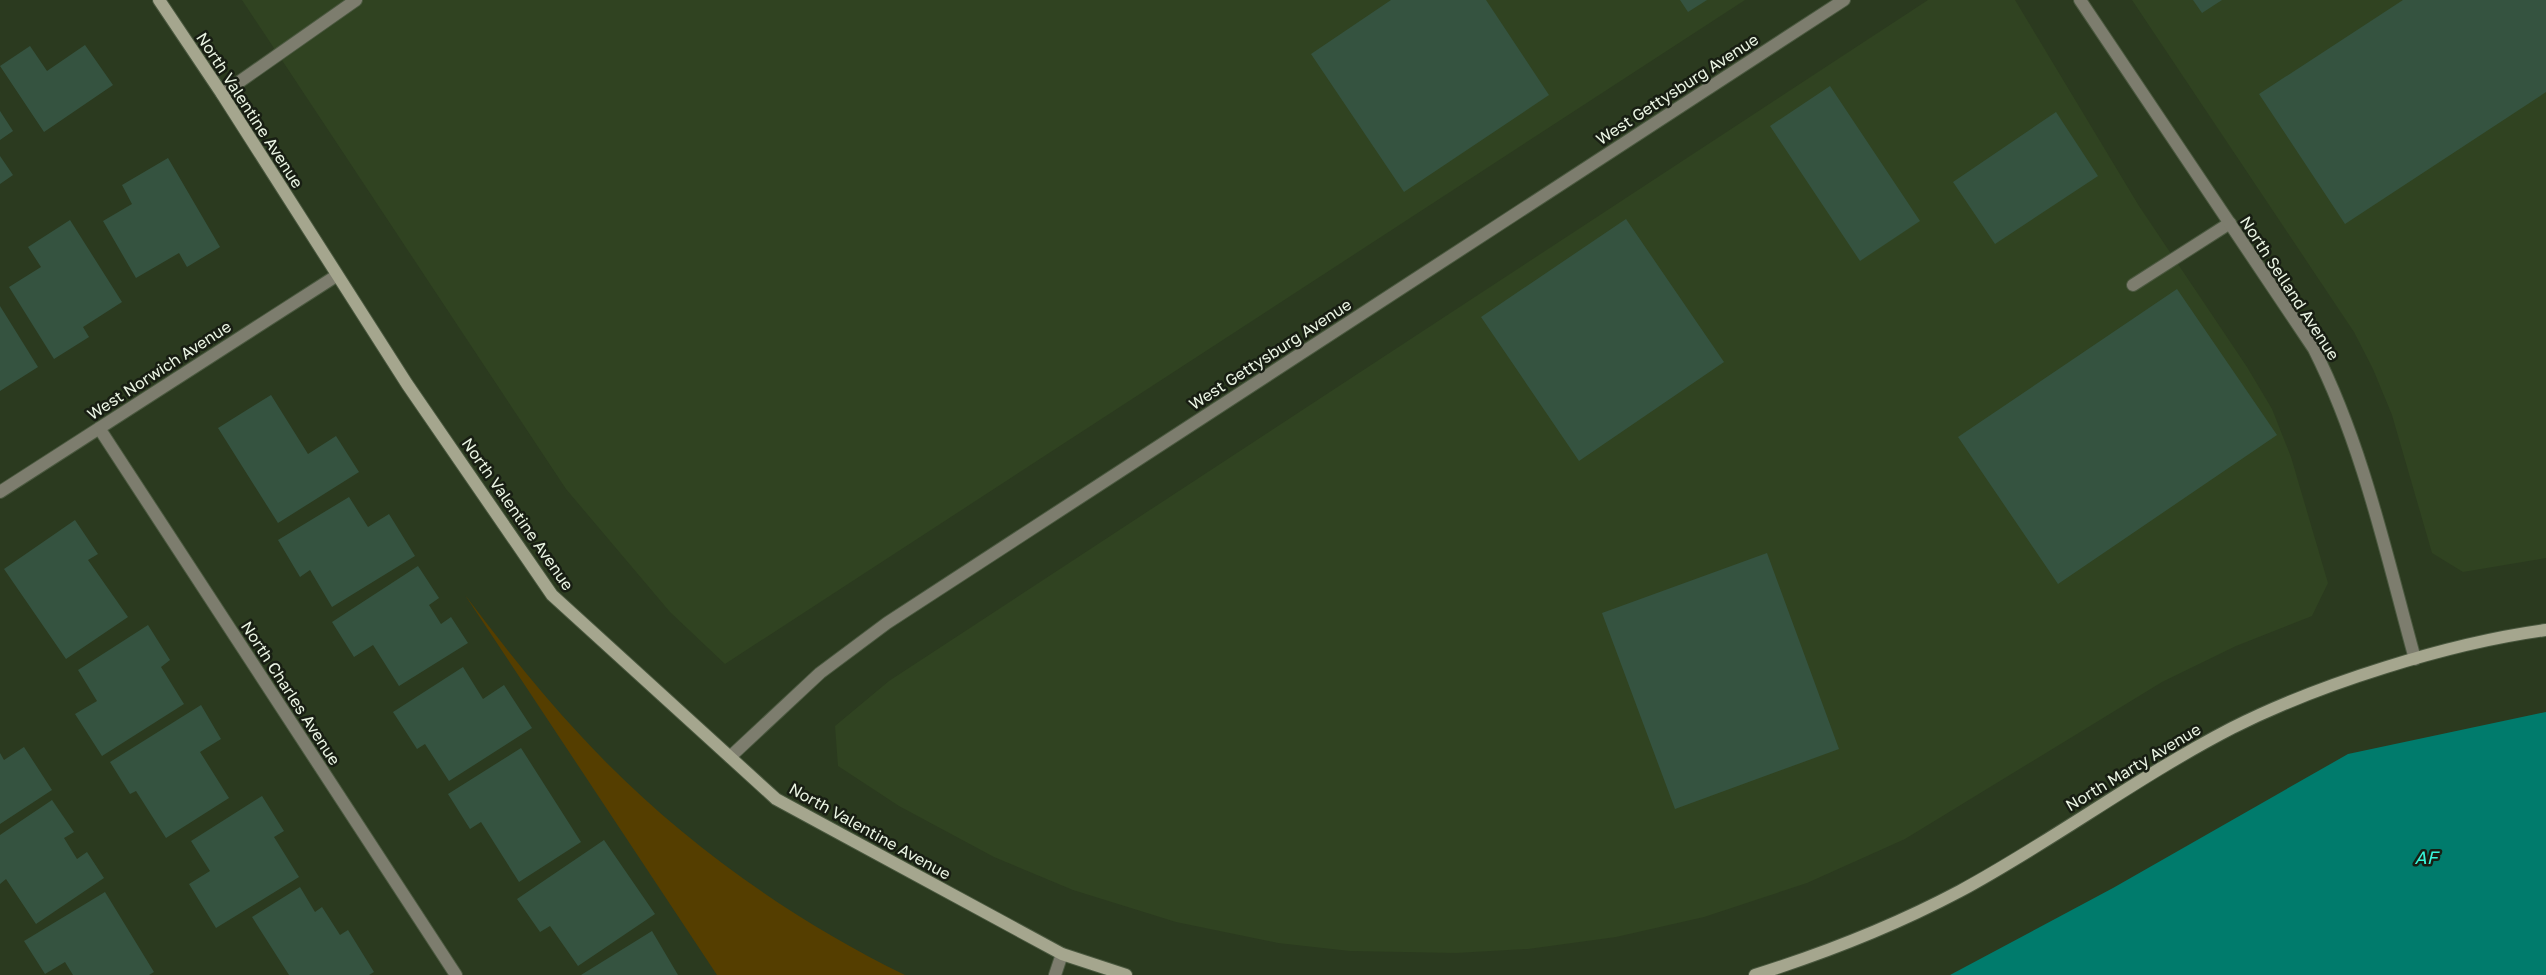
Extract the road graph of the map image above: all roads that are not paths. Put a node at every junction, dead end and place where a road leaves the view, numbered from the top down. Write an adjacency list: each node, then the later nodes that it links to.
1 (159, 0): 5 (street, North Valentine Avenue)
2 (356, 0): 5 (street)
3 (1845, 0): 13 (street, West Gettysburg Avenue)
4 (2080, 0): 6 (street, North Selland Avenue)
5 (222, 94): 7 (street, North Valentine Avenue)
6 (2230, 223): 8 (street); 12 (street, North Selland Avenue)
7 (336, 276): 9 (street, West Norwich Avenue); 13 (street, North Valentine Avenue)
8 (2133, 285)
9 (99, 428): 10 (street, West Norwich Avenue); 15 (street, North Charles Avenue)
10 (0, 492)
11 (2546, 630): 12 (street, North Marty Avenue)
12 (2415, 659): 18 (street, North Marty Avenue)
13 (730, 757): 14 (street, North Valentine Avenue)
14 (1062, 954): 16 (street); 17 (street)
15 (456, 975)
16 (1055, 975)
17 (1126, 975)
18 (1755, 975)

